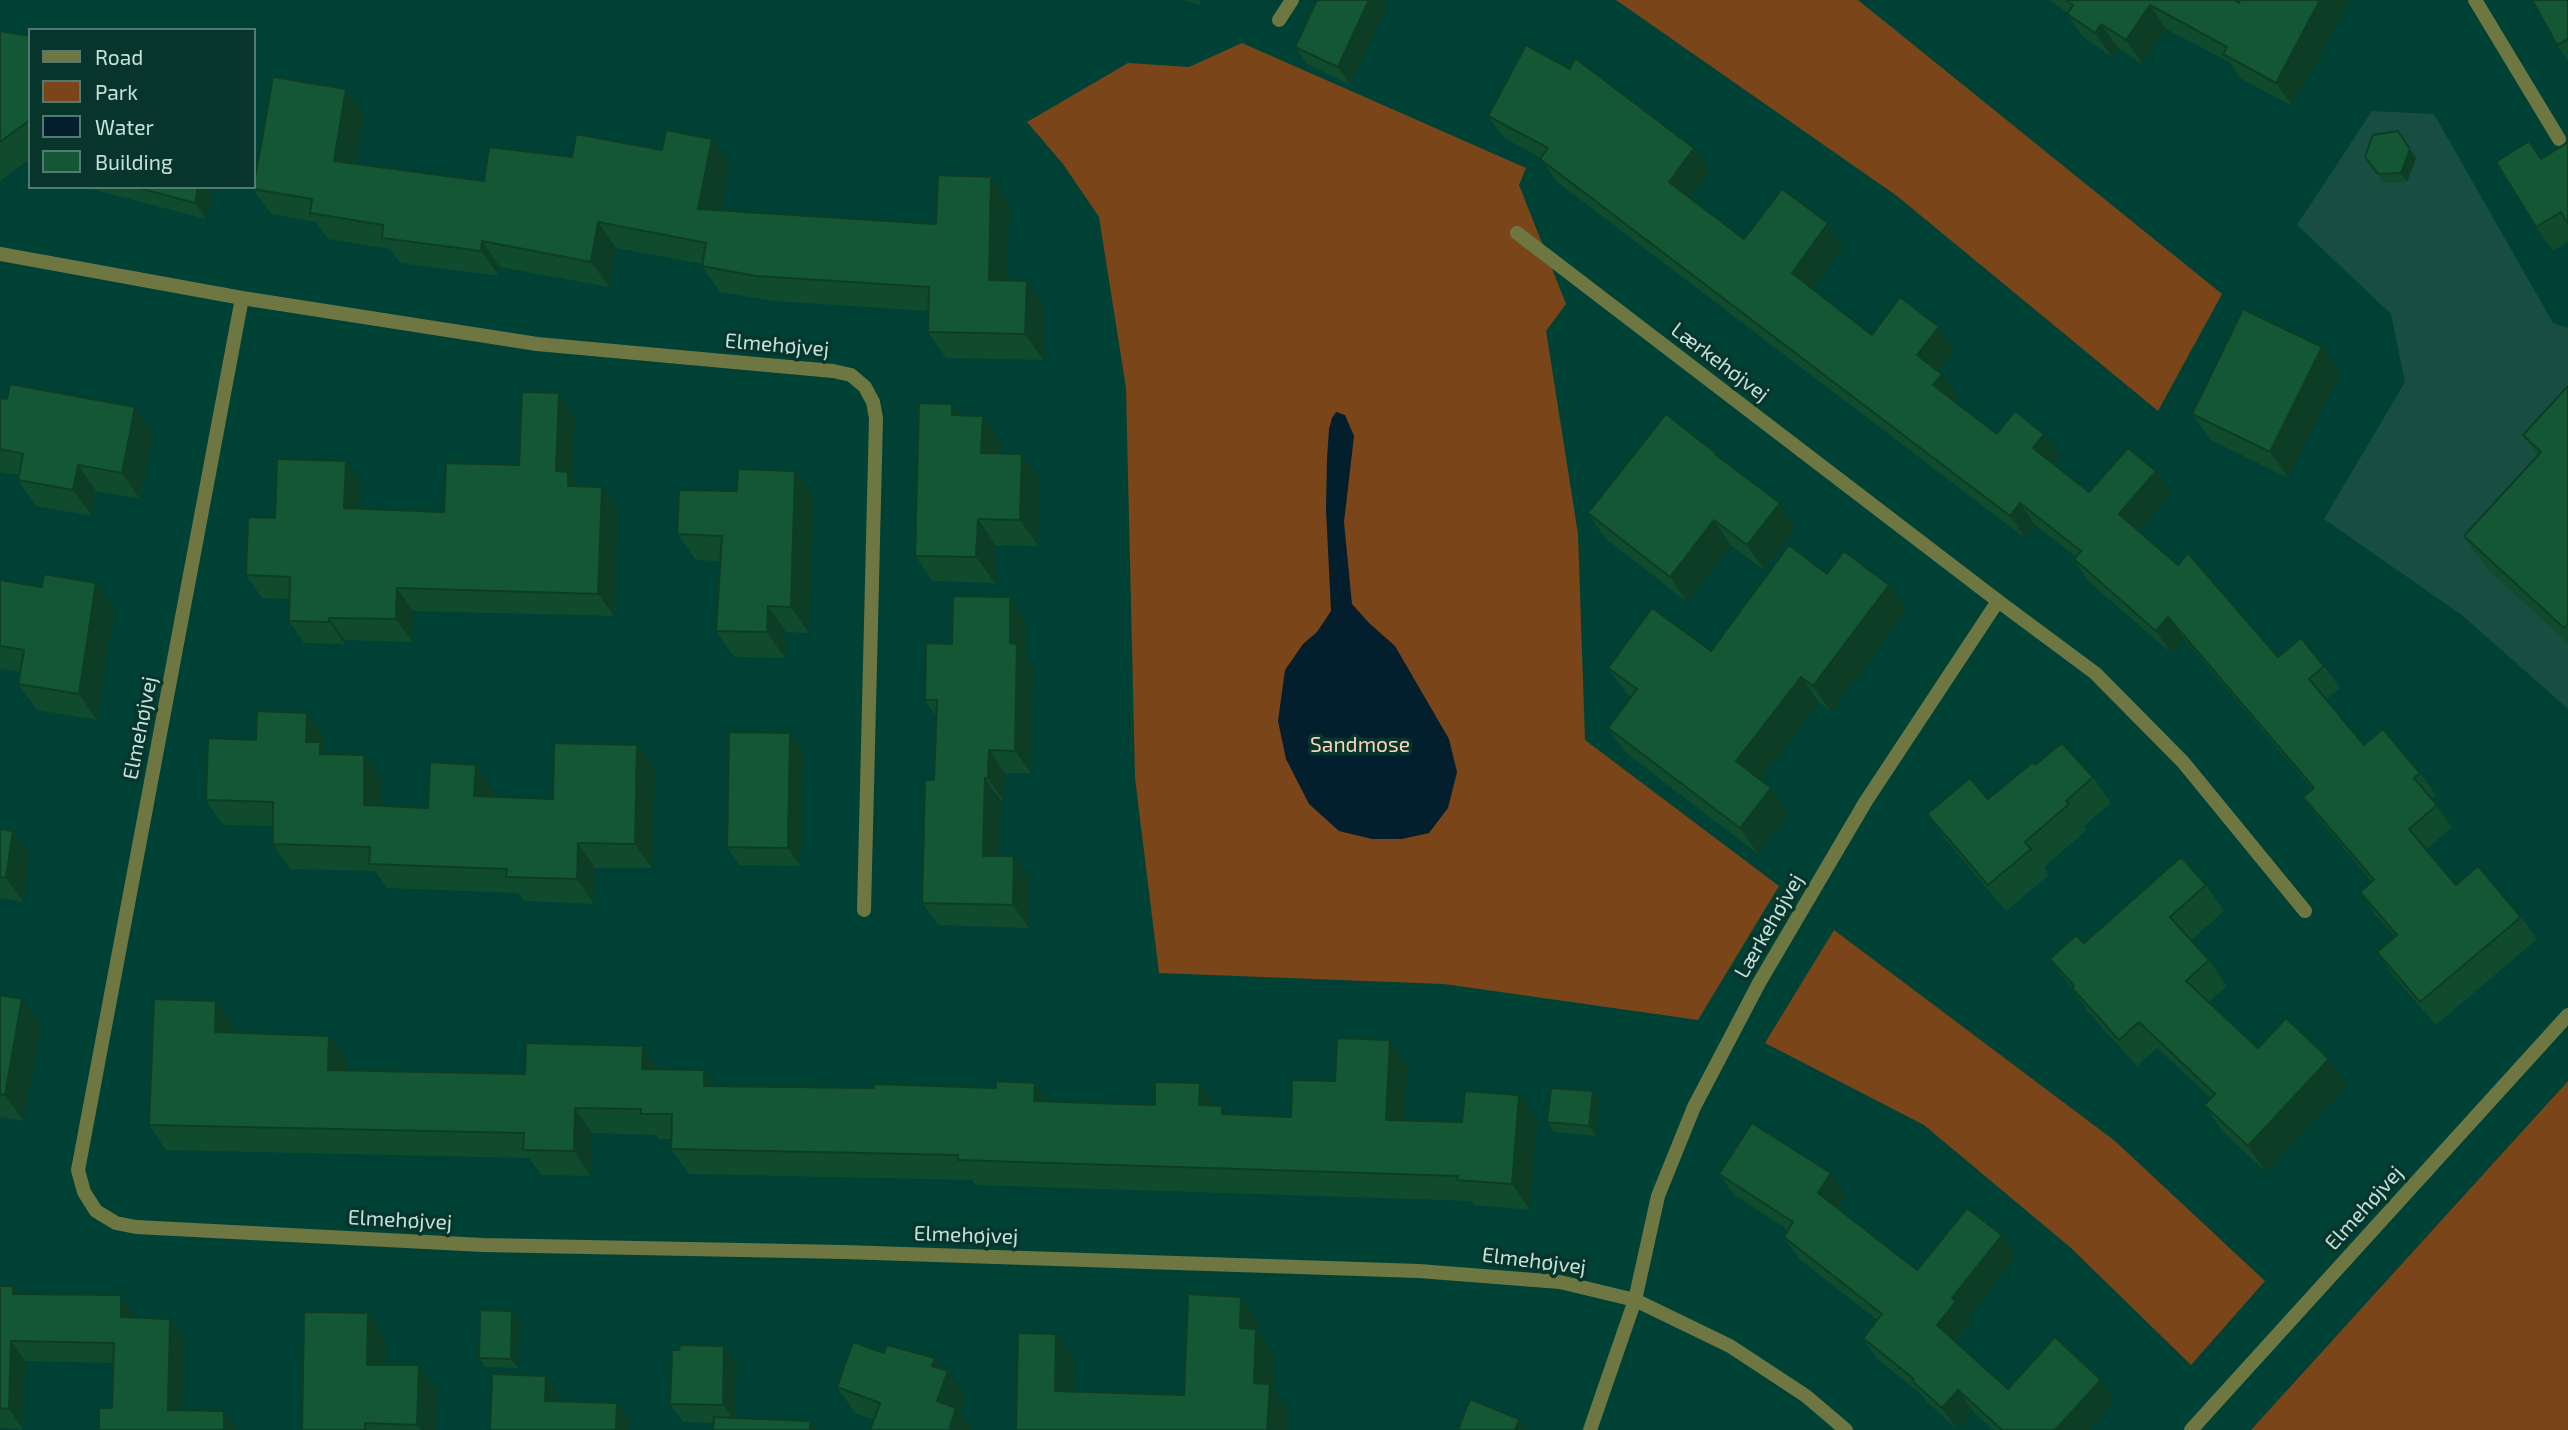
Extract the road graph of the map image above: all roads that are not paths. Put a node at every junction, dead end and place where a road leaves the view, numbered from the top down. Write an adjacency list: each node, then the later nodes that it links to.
1 (1292, 0): 3 (street)
2 (2476, 0): 4 (street)
3 (1279, 20)
4 (2559, 139)
5 (1517, 233): 8 (street, Lærkehøjvej)
6 (0, 254): 7 (street, Elmehøjvej)
7 (242, 298): 9 (street, Elmehøjvej); 12 (street, Elmehøjvej)
8 (1998, 601): 10 (street, Lærkehøjvej); 12 (street, Lærkehøjvej)
9 (864, 910)
10 (2305, 911)
11 (2568, 1015): 15 (street, Elmehøjvej)
12 (1635, 1300): 13 (street); 14 (street, Elmehøjvej)
13 (1590, 1430)
14 (1846, 1430)
15 (2191, 1430)

